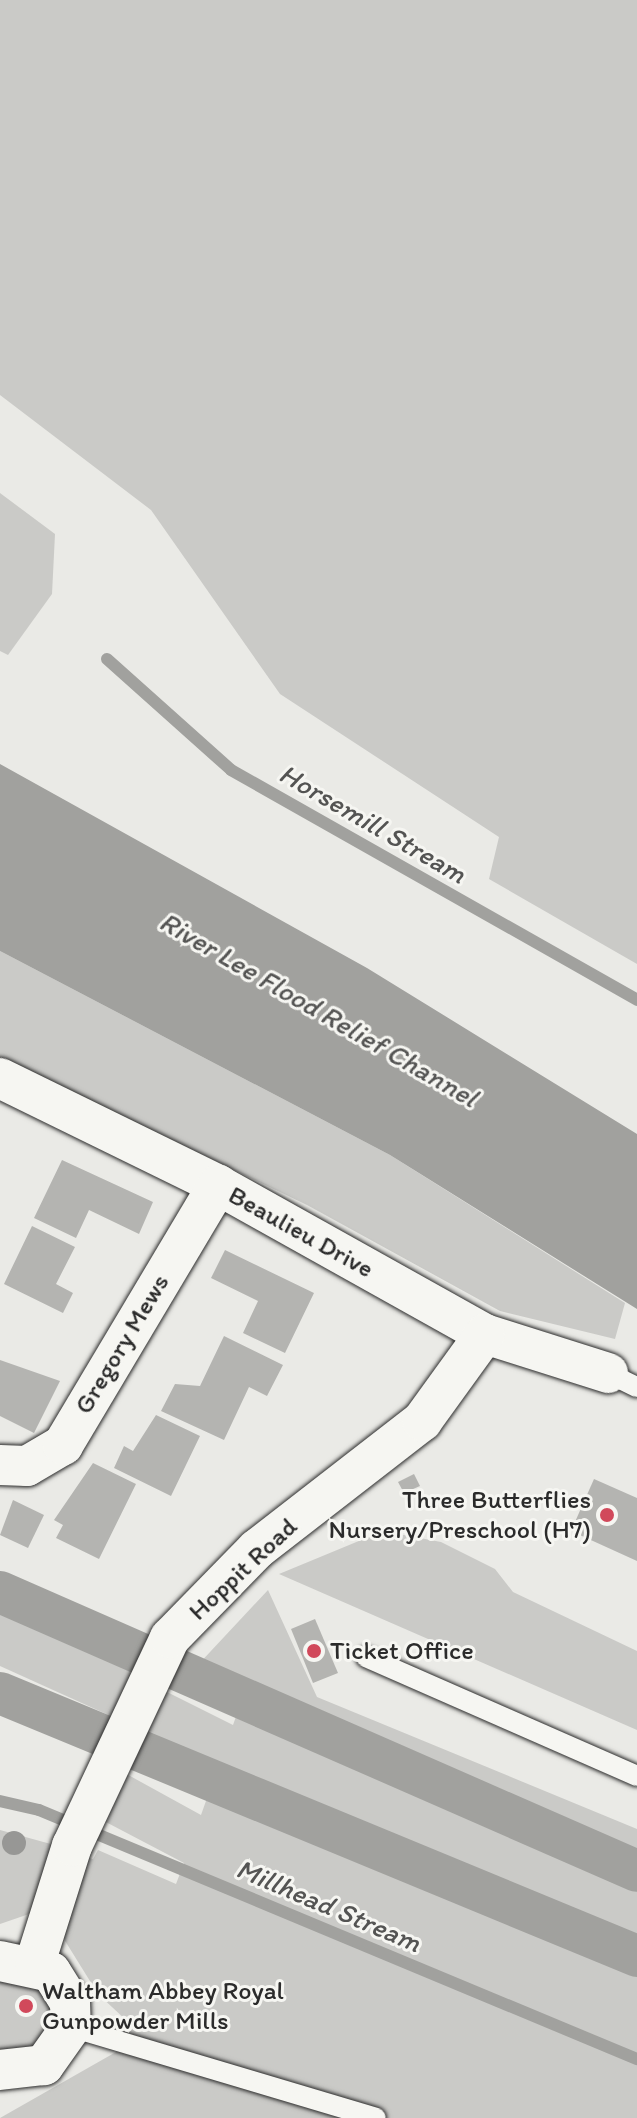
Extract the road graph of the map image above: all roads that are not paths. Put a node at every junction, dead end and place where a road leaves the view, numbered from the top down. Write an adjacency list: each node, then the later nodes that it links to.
1 (0, 1078): 2 (street, Beaulieu Drive)
2 (218, 1185): 3 (street, Beaulieu Drive); 5 (street, Gregory Mews)
3 (485, 1334): 4 (street, Beaulieu Drive); 8 (street, Hoppit Road)
4 (622, 1380)
5 (0, 1465)
6 (366, 1657): 7 (lane)
7 (637, 1776)
8 (17, 1962): 9 (street)
9 (71, 2027): 10 (street); 11 (lane)
10 (0, 2070)
11 (376, 2118)

